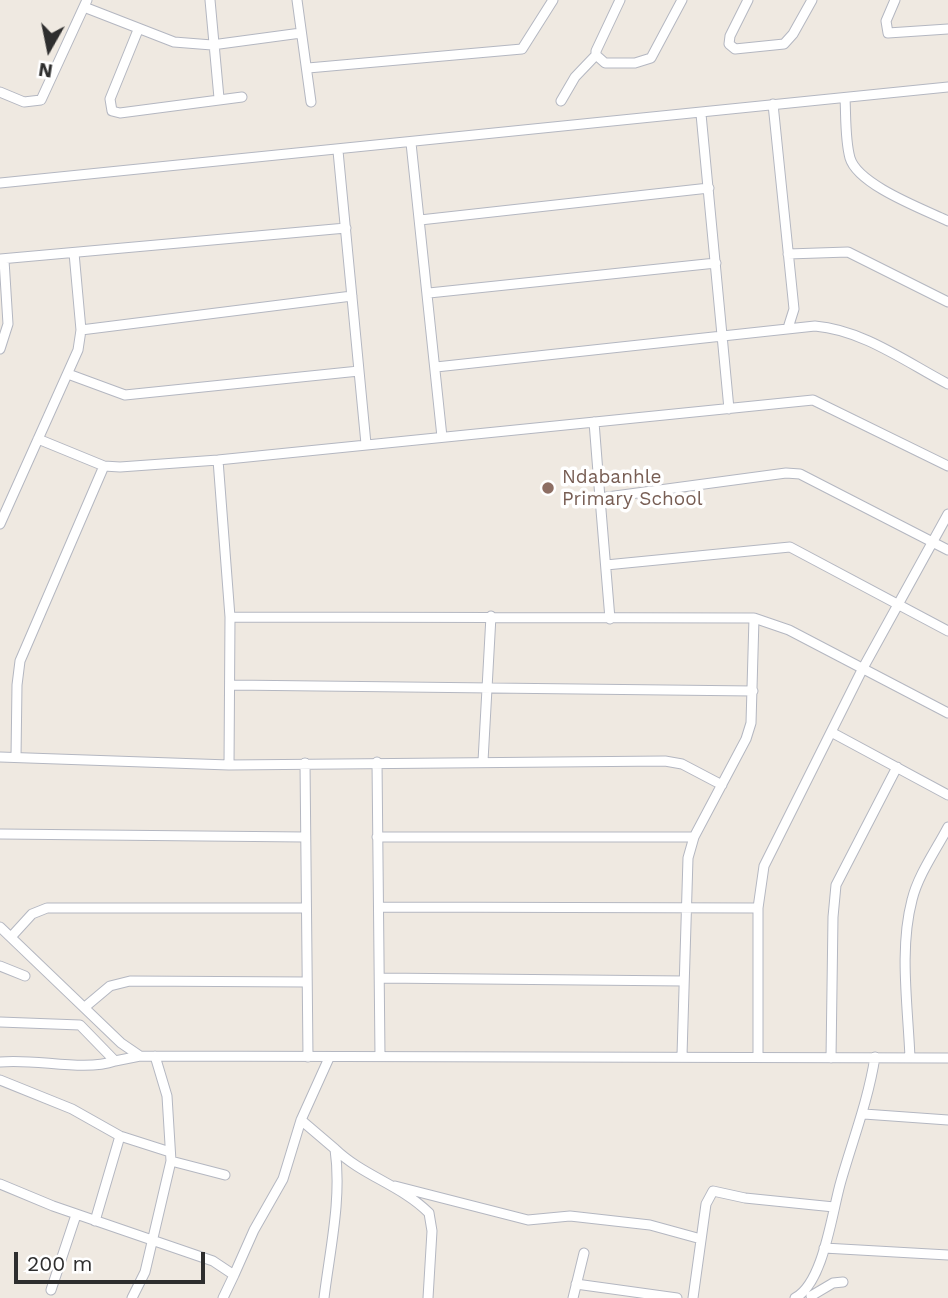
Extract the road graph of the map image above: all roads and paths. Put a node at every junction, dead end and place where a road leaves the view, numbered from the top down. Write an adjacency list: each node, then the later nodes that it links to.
1 (210, 0): 13 (street)
2 (297, 0): 12 (street)
3 (553, 0): 15 (street)
4 (620, 0): 14 (street)
5 (682, 0): 14 (street)
6 (748, 0): 7 (street)
7 (811, 0)
8 (895, 0): 10 (street)
9 (85, 4): 11 (street); 17 (street)
10 (948, 29)
11 (138, 30): 13 (street); 19 (street)
12 (301, 33): 13 (street); 15 (street)
13 (212, 45): 19 (street)
14 (596, 55): 21 (street)
15 (307, 68): 22 (street)
16 (948, 88): 20 (street)
17 (0, 92)
18 (242, 97): 19 (street)
19 (219, 98)
20 (845, 98): 23 (street); 30 (street)
21 (561, 101)
22 (311, 102)
23 (773, 104): 24 (street); 33 (street)
24 (701, 114): 25 (street); 28 (street)
25 (411, 143): 26 (street); 29 (street)
26 (338, 150): 27 (street); 31 (street)
27 (0, 183)
28 (709, 188): 29 (street); 35 (street)
29 (420, 220): 36 (street)
30 (948, 221)
31 (346, 228): 32 (street); 37 (street)
32 (74, 253): 34 (street); 42 (street)
33 (788, 254): 38 (street); 39 (street)
34 (2, 260): 44 (street)
35 (716, 262): 36 (street); 43 (street)
36 (429, 293): 45 (street)
37 (352, 296): 42 (street); 46 (street)
38 (948, 302)
39 (794, 309): 40 (street); 41 (street)
40 (808, 326): 41 (street); 48 (street)
41 (788, 328): 43 (street)
42 (81, 330): 47 (street)
43 (722, 335): 45 (street); 49 (street)
44 (0, 349)
45 (436, 367): 51 (street)
46 (359, 371): 47 (street); 53 (street)
47 (68, 374): 52 (street)
48 (948, 384)
49 (729, 409): 50 (street); 56 (street)
50 (594, 422): 51 (street); 57 (street)
51 (442, 437): 53 (street)
52 (38, 439): 55 (street); 59 (street)
53 (366, 444): 54 (street)
54 (218, 460): 55 (street); 65 (street)
55 (104, 466): 76 (street)
56 (948, 466)
57 (600, 498): 60 (street); 62 (street)
58 (948, 514): 60 (street)
59 (0, 524)
60 (933, 542): 61 (street); 63 (street)
61 (948, 550)
62 (606, 565): 63 (street); 67 (street)
63 (900, 604): 68 (street); 69 (street)
64 (491, 616): 65 (street); 67 (street); 71 (street)
65 (230, 617): 70 (street)
66 (754, 618): 67 (street); 69 (street); 72 (street)
67 (610, 619)
68 (948, 631)
69 (863, 668): 73 (street); 74 (street)
70 (231, 685): 71 (street); 80 (street)
71 (488, 687): 72 (street); 77 (street)
72 (753, 691): 82 (street)
73 (948, 713)
74 (831, 732): 81 (street); 91 (street)
75 (0, 757): 76 (street)
76 (16, 757): 80 (street)
77 (483, 761): 78 (street); 82 (street)
78 (377, 762): 79 (street); 86 (street)
79 (305, 763): 80 (street); 87 (street)
80 (229, 765)
81 (897, 767): 83 (street); 110 (street)
82 (722, 785): 88 (street)
83 (948, 795)
84 (948, 827): 111 (street)
85 (0, 834): 87 (street)
86 (377, 836): 88 (street); 90 (street)
87 (304, 837): 89 (street)
88 (694, 837): 92 (street)
89 (305, 908): 94 (street); 99 (street)
90 (379, 908): 92 (street); 97 (street)
91 (758, 908): 92 (street); 106 (street)
92 (685, 910): 98 (street)
93 (0, 927): 94 (street)
94 (10, 937): 100 (street)
95 (0, 967): 96 (street)
96 (25, 976)
97 (380, 978): 98 (street); 105 (street)
98 (684, 981): 102 (street)
99 (306, 982): 100 (street); 107 (street)
100 (85, 1007): 103 (street)
101 (0, 1023): 113 (street)
102 (682, 1055): 105 (street); 106 (street)
103 (141, 1056): 104 (street); 113 (street)
104 (155, 1056): 107 (street); 121 (street)
105 (380, 1056): 109 (street)
106 (758, 1056): 110 (street)
107 (308, 1057): 109 (street)
108 (875, 1057): 110 (street); 111 (street); 116 (street)
109 (329, 1058): 117 (street)
110 (831, 1058)
111 (910, 1058): 112 (street)
112 (948, 1058)
113 (115, 1061): 114 (street)
114 (0, 1062)
115 (0, 1080): 119 (street)
116 (864, 1114): 118 (street); 126 (street)
117 (301, 1120): 120 (street); 135 (street)
118 (948, 1120)
119 (120, 1136): 121 (street); 129 (street)
120 (335, 1149): 124 (street); 142 (street)
121 (171, 1156): 122 (street); 131 (street)
122 (225, 1175)
123 (0, 1184): 128 (street)
124 (395, 1186): 125 (street); 127 (street)
125 (446, 1200): 127 (street); 130 (street)
126 (834, 1207): 130 (street); 132 (street)
127 (430, 1214): 143 (street)
128 (76, 1215): 129 (street); 138 (street)
129 (95, 1221): 131 (street)
130 (701, 1239): 146 (street)
131 (151, 1241): 135 (street); 140 (street)
132 (824, 1248): 134 (street); 139 (street)
133 (584, 1254): 137 (street)
134 (948, 1255)
135 (234, 1275): 141 (street)
136 (843, 1282): 139 (street)
137 (576, 1283): 144 (street); 145 (street)
138 (51, 1290)
139 (810, 1295): 147 (street)
140 (132, 1298)
141 (223, 1298)
142 (324, 1298)
143 (428, 1298)
144 (573, 1298)
145 (677, 1298)
146 (693, 1298)
147 (795, 1298)

